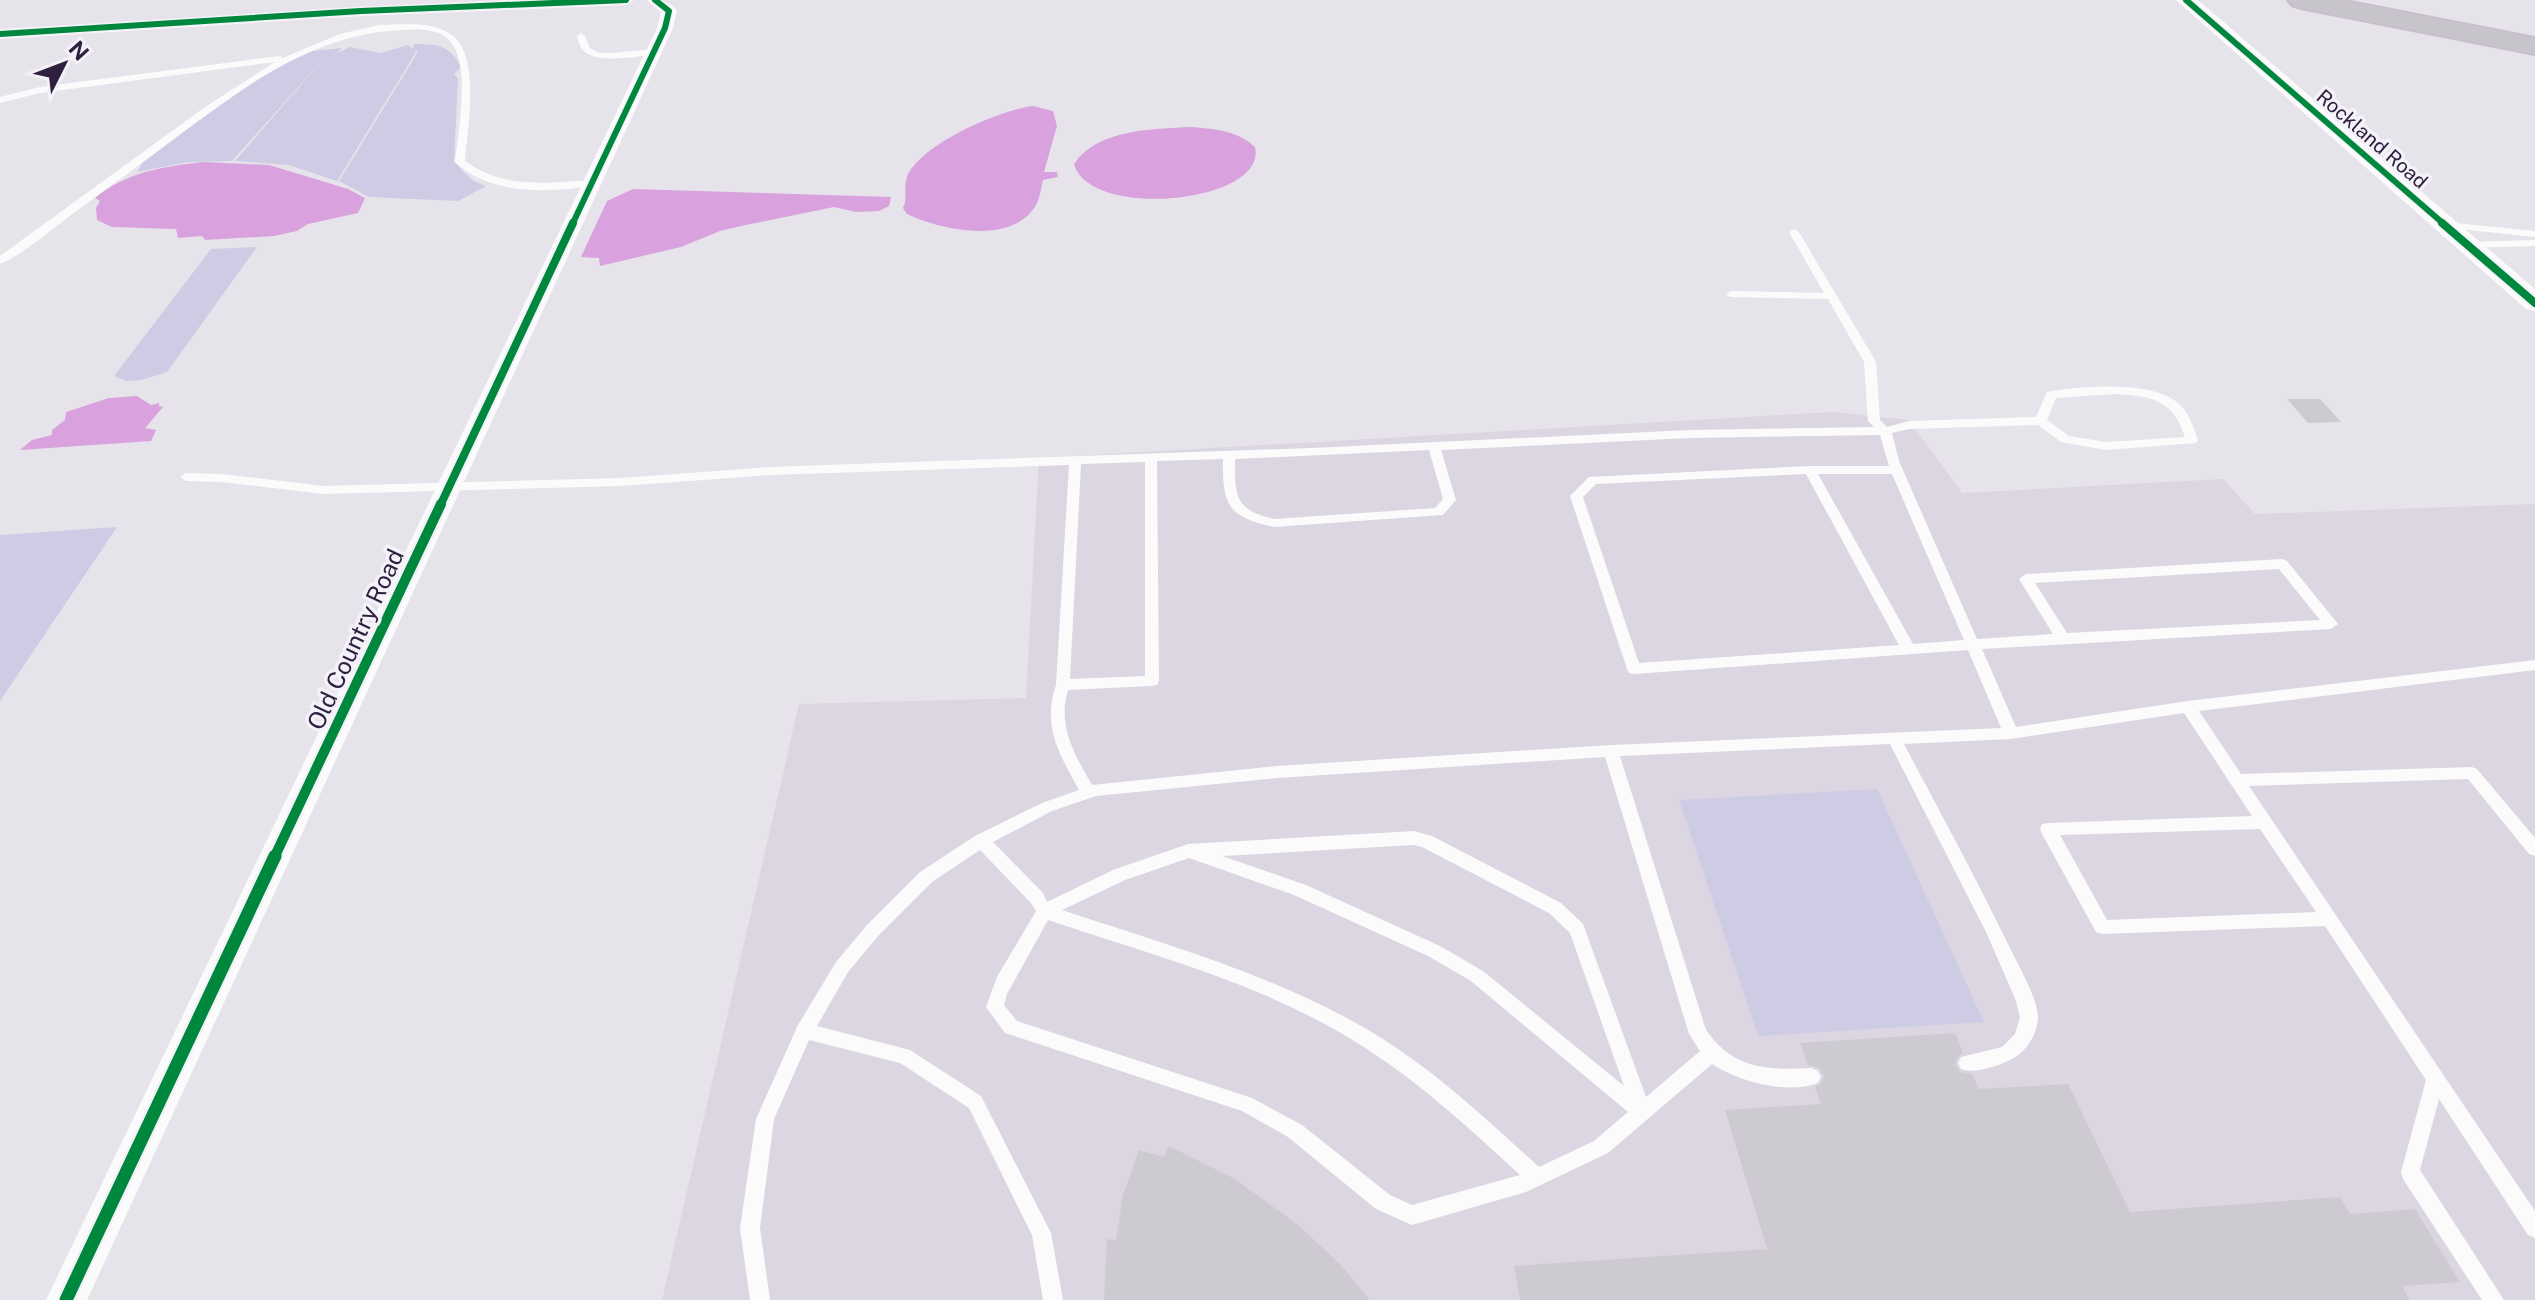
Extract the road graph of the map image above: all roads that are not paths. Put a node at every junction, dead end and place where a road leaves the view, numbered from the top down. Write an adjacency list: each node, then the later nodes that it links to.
1 (626, 0): 7 (street)
2 (655, 0): 10 (street, Old Country Road)
3 (2186, 0): 14 (street, Rockland Road)
4 (2301, 0): 9 (highway)
5 (2418, 0): 6 (highway)
6 (2535, 24)
7 (0, 34)
8 (581, 36): 10 (lane)
9 (2535, 46)
10 (653, 52): 13 (street, Old Country Road)
11 (292, 57): 12 (lane); 13 (lane); 19 (lane)
12 (0, 100)
13 (592, 183): 32 (street, Old Country Road)
14 (2443, 225): 16 (lane); 18 (street, Rockland Road)
15 (1794, 232): 21 (lane)
16 (2535, 234)
17 (2535, 243): 18 (lane)
18 (2468, 245): 22 (street, Rockland Road)
19 (0, 261)
20 (1731, 294): 21 (lane)
21 (1831, 296): 24 (lane)
22 (2535, 303)
23 (2041, 421): 23 (lane); 24 (lane)
24 (1885, 431): 25 (lane); 30 (lane)
25 (1434, 446): 26 (lane); 26 (lane)
26 (1229, 454): 27 (lane)
27 (1151, 457): 28 (lane); 37 (lane)
28 (1075, 460): 32 (lane); 37 (lane)
29 (1810, 470): 30 (lane); 35 (lane); 35 (lane)
30 (1897, 470): 34 (lane)
31 (186, 477): 32 (lane)
32 (449, 485): 58 (street, Old Country Road)
33 (2063, 638): 33 (lane); 34 (lane)
34 (1974, 646): 35 (lane); 39 (lane)
35 (1908, 648)
36 (2535, 665): 38 (lane)
37 (1063, 685): 43 (lane)
38 (2188, 707): 39 (lane); 42 (lane)
39 (2011, 733): 40 (lane)
40 (1894, 738): 41 (lane); 52 (lane)
41 (1611, 751): 43 (lane); 51 (lane)
42 (2237, 780): 44 (lane); 46 (lane)
43 (1088, 793): 45 (lane)
44 (2265, 822): 49 (lane); 49 (lane)
45 (981, 841): 48 (lane); 50 (lane)
46 (2535, 849)
47 (1188, 851): 48 (lane); 55 (lane); 55 (lane)
48 (1044, 911): 56 (lane); 56 (lane)
49 (2330, 919): 54 (lane)
50 (804, 1031): 59 (lane); 60 (lane)
51 (1710, 1054): 53 (lane); 55 (lane)
52 (1967, 1063)
53 (1812, 1077)
54 (2436, 1077): 57 (lane); 61 (lane)
55 (1643, 1113): 56 (lane)
56 (1537, 1178)
57 (2535, 1228)
58 (66, 1300)
59 (760, 1300)
60 (1053, 1300)
61 (2494, 1300)

